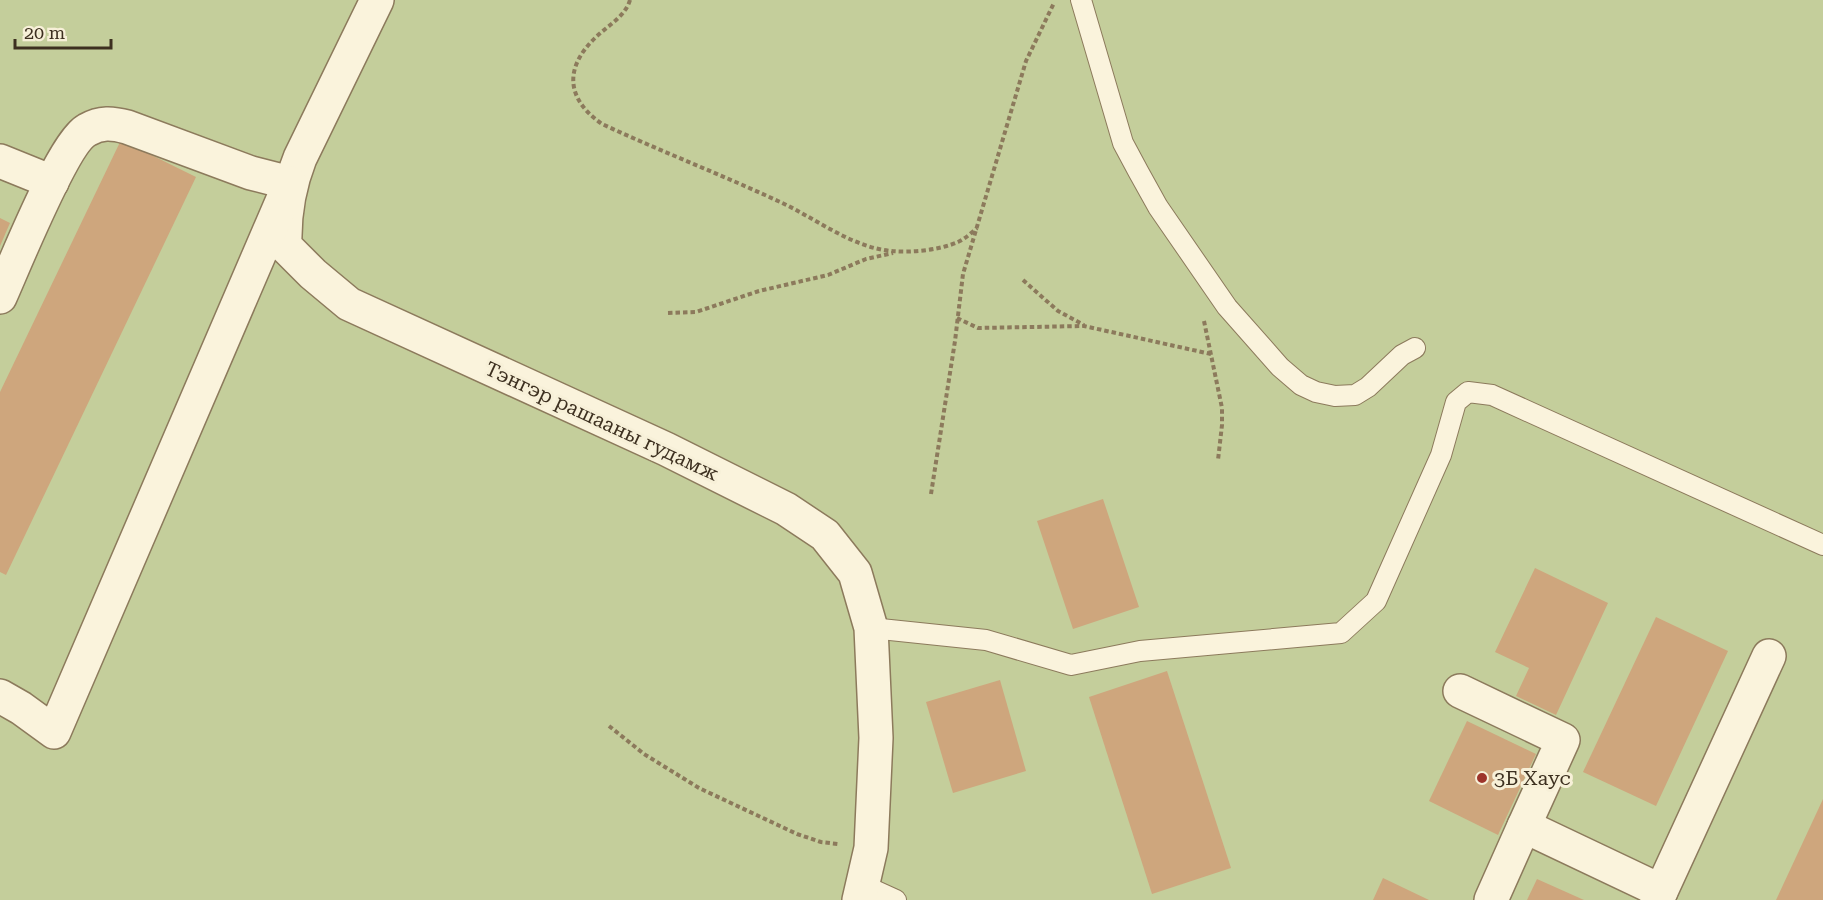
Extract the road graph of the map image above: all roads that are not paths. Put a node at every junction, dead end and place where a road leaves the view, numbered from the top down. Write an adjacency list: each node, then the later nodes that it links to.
1 (377, 0): 5 (street, Тэнгэр рашааны гудамж)
2 (1081, 0): 7 (lane)
3 (0, 161): 4 (street)
4 (52, 182): 5 (street); 6 (street)
5 (290, 183): 9 (street, Тэнгэр рашааны гудамж); 12 (street)
6 (0, 297)
7 (1415, 348)
8 (1823, 544): 9 (lane)
9 (871, 628): 14 (street, Тэнгэр рашааны гудамж)
10 (1769, 656): 15 (street)
11 (1460, 691): 13 (street)
12 (7, 706)
13 (1524, 826): 15 (street); 17 (street)
14 (861, 893): 16 (lane)
15 (1659, 896)
16 (896, 900)
17 (1491, 900)

